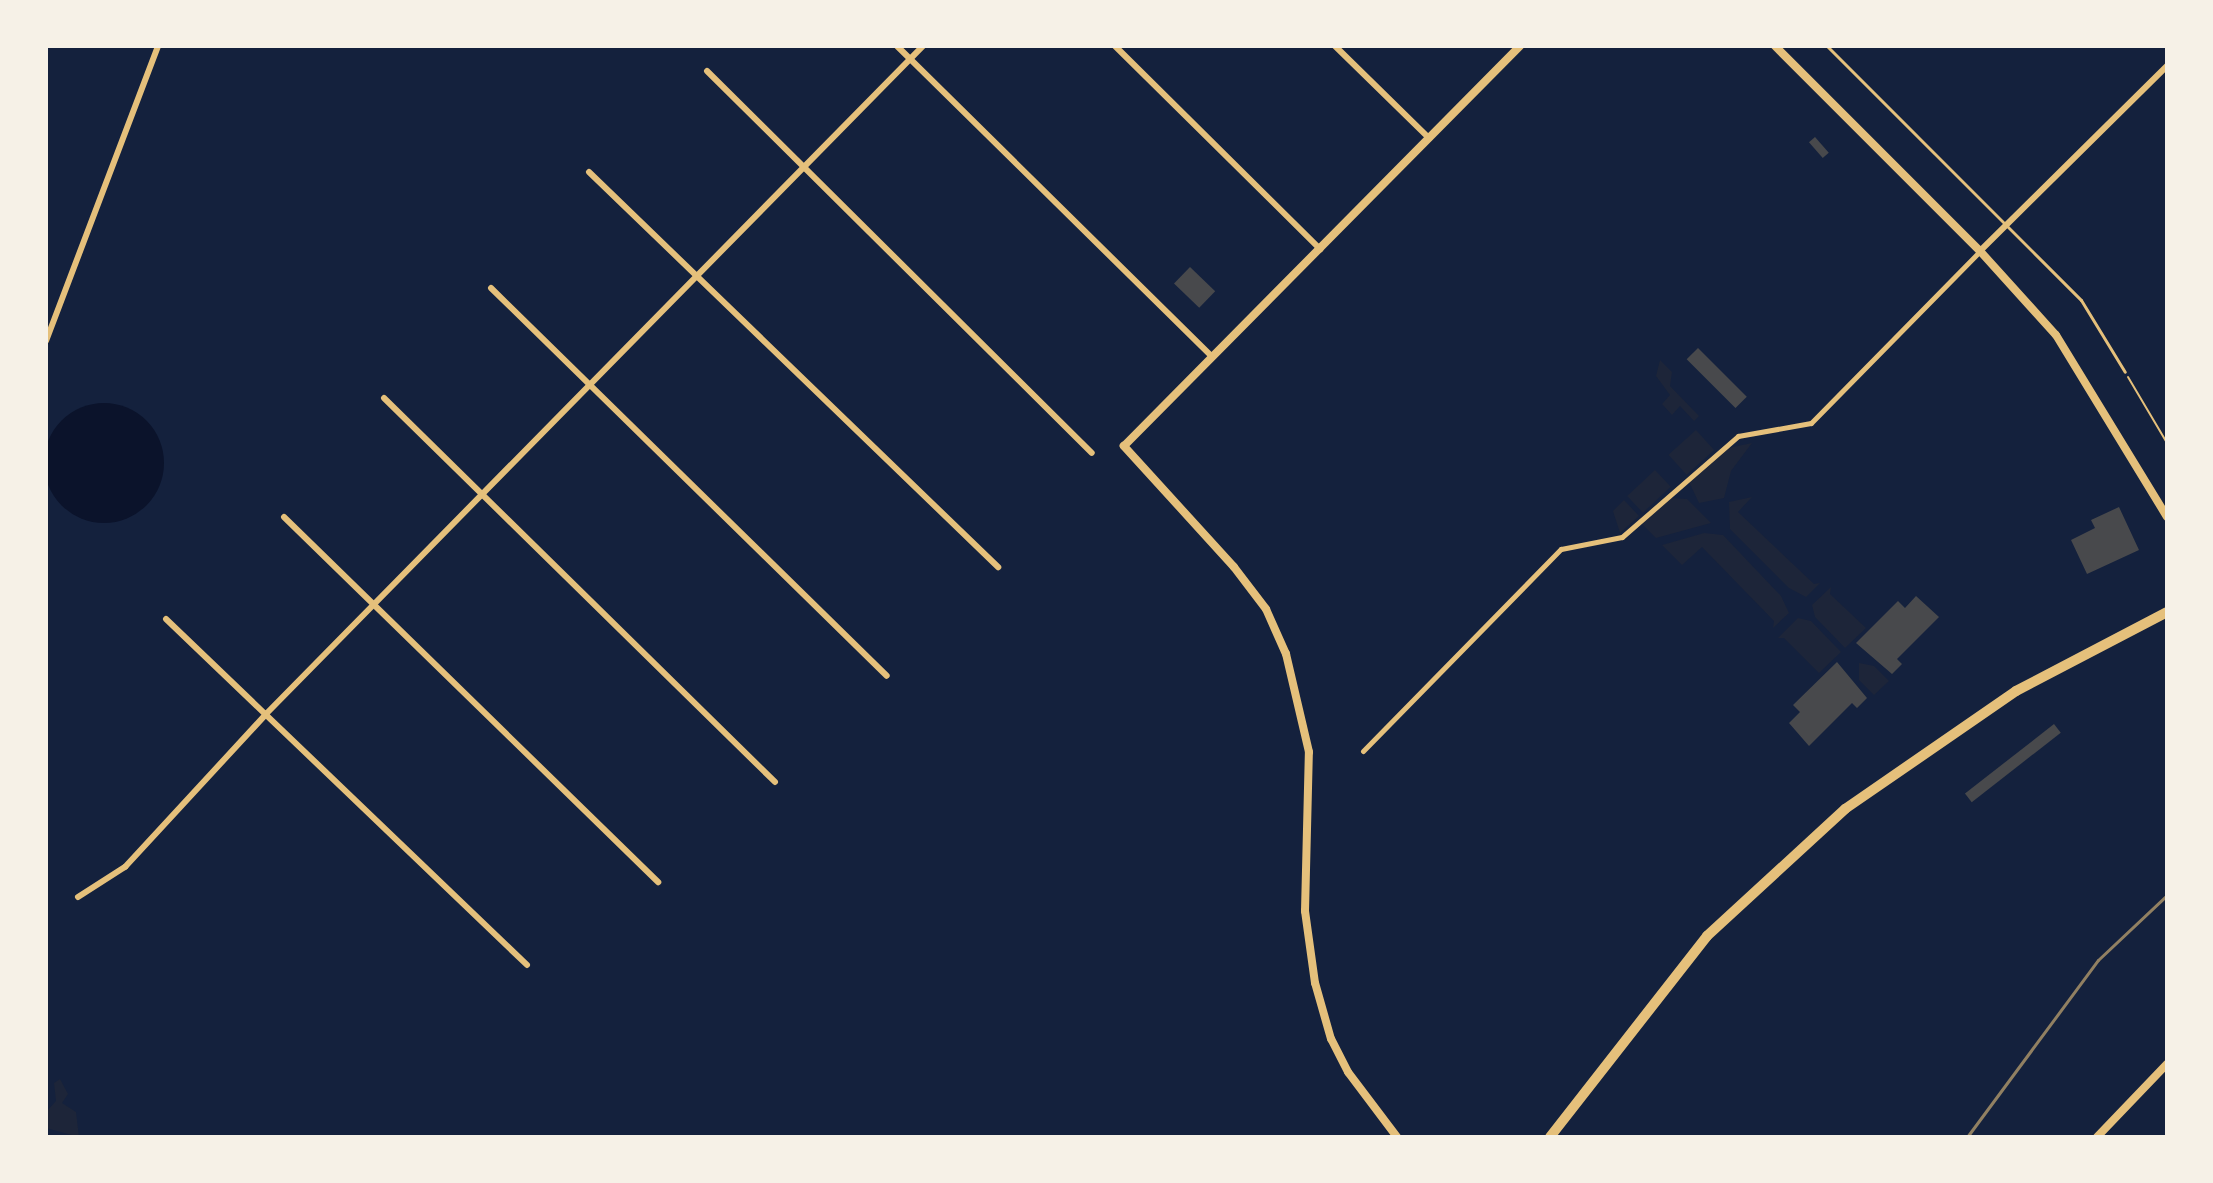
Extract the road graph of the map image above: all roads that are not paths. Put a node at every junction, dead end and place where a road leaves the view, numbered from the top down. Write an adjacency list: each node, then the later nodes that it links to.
1 (158, 46): 20 (street)
2 (897, 46): 9 (street)
3 (923, 46): 9 (street)
4 (1115, 46): 16 (street)
5 (1335, 46): 12 (street)
6 (1520, 46): 12 (street)
7 (1775, 46): 17 (street)
8 (1827, 46): 15 (lane)
9 (910, 59): 13 (street); 21 (street)
10 (2167, 66): 15 (street)
11 (707, 71): 13 (street)
12 (1429, 138): 16 (street)
13 (805, 165): 18 (street); 25 (street)
14 (589, 172): 18 (street)
15 (2007, 225): 17 (street); 22 (lane)
16 (1320, 249): 21 (street)
17 (1980, 251): 28 (street); 35 (street)
18 (698, 278): 23 (street); 29 (street)
19 (491, 288): 23 (street)
20 (46, 341)
21 (1211, 356): 41 (street)
22 (2125, 372)
23 (591, 386): 26 (street); 33 (street)
24 (384, 398): 26 (street)
25 (1092, 453)
26 (484, 496): 30 (street); 36 (street)
27 (284, 517): 30 (street)
28 (2167, 517)
29 (998, 567)
30 (375, 603): 34 (street); 37 (street)
31 (2167, 612): 42 (main road)
32 (166, 619): 34 (street)
33 (887, 676)
34 (267, 713): 38 (street); 39 (street)
35 (1363, 751)
36 (775, 782)
37 (658, 882)
38 (78, 897)
39 (527, 965)
40 (2167, 1064): 43 (street)
41 (1397, 1137)
42 (1550, 1137)
43 (2097, 1137)

